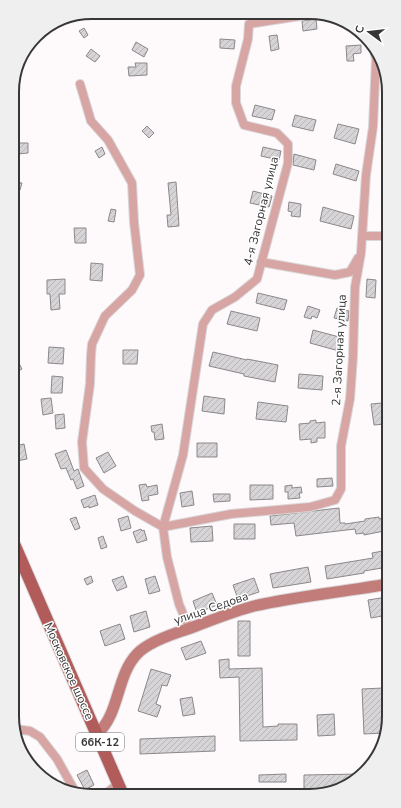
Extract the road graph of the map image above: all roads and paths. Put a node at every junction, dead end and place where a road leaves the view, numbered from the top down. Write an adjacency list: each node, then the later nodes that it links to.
1 (280, 19): 7 (street, 4-я Загорная улица)
2 (376, 62): 4 (street, 2-я Загорная улица)
3 (80, 84): 8 (street)
4 (362, 236): 5 (street); 6 (street, 2-я Загорная улица)
5 (382, 236)
6 (361, 253): 7 (street); 8 (street, 2-я Загорная улица)
7 (261, 262): 8 (street, 4-я Загорная улица)
8 (163, 527): 11 (street, 4-я Загорная улица)
9 (19, 555): 13 (main road, Московское шоссе / 66К-12)
10 (382, 585): 11 (street, улица Седова)
11 (189, 628): 13 (street, улица Седова)
12 (20, 730): 15 (street)
13 (97, 734): 14 (main road, Московское шоссе / 66К-12)
14 (119, 783): 16 (street); 17 (main road, Московское шоссе / 66К-12)
15 (73, 787)
16 (112, 789)
17 (121, 789)

